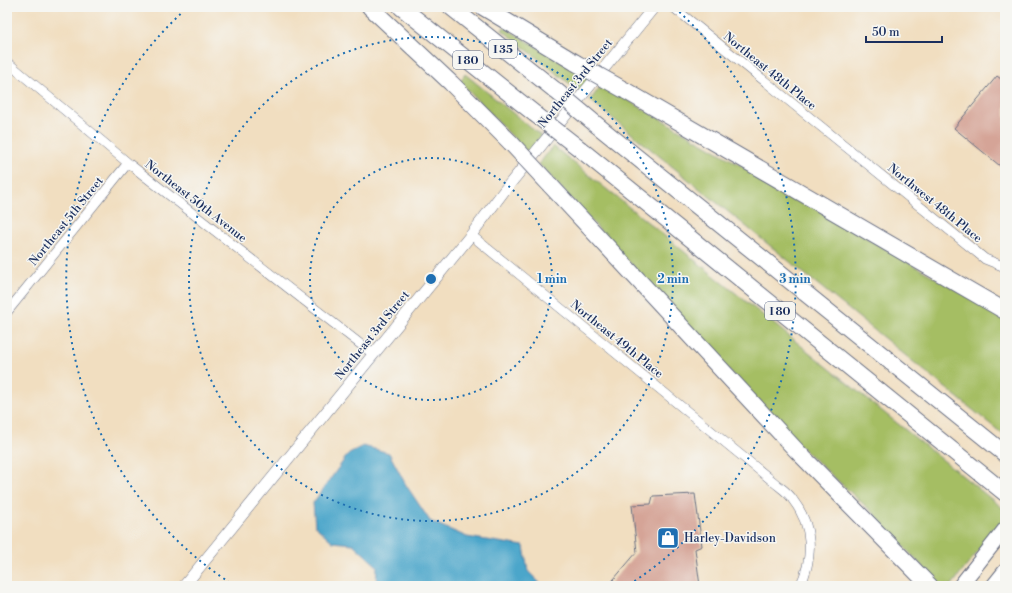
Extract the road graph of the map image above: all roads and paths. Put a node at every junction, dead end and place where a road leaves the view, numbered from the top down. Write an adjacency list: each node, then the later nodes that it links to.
1 (370, 7): 22 (highway, bridge)
2 (401, 7): 17 (highway, I 80, bridge)
3 (451, 7): 8 (highway, I 35)
4 (483, 7): 13 (highway, bridge)
5 (654, 7): 11 (street, Northeast 3rd Street)
6 (673, 7): 9 (street, Northeast 48th Place)
7 (7, 62): 10 (street, Northeast 50th Avenue)
8 (554, 90): 16 (highway, I 80, bridge)
9 (853, 153): 12 (street, Northwest 48th Place)
10 (128, 163): 14 (street, Northeast 5th Street); 15 (street, Northeast 50th Avenue)
11 (471, 235): 15 (street, Northeast 3rd Street); 21 (street, Northeast 49th Place)
12 (1005, 267)
13 (1005, 311)
14 (7, 312)
15 (373, 354): 20 (street, Northeast 3rd Street)
16 (1002, 451)
17 (1005, 492)
18 (1005, 529): 23 (main road)
19 (1005, 571): 24 (main road)
20 (184, 586)
21 (800, 586)
22 (930, 586)
23 (960, 586)
24 (993, 586)

